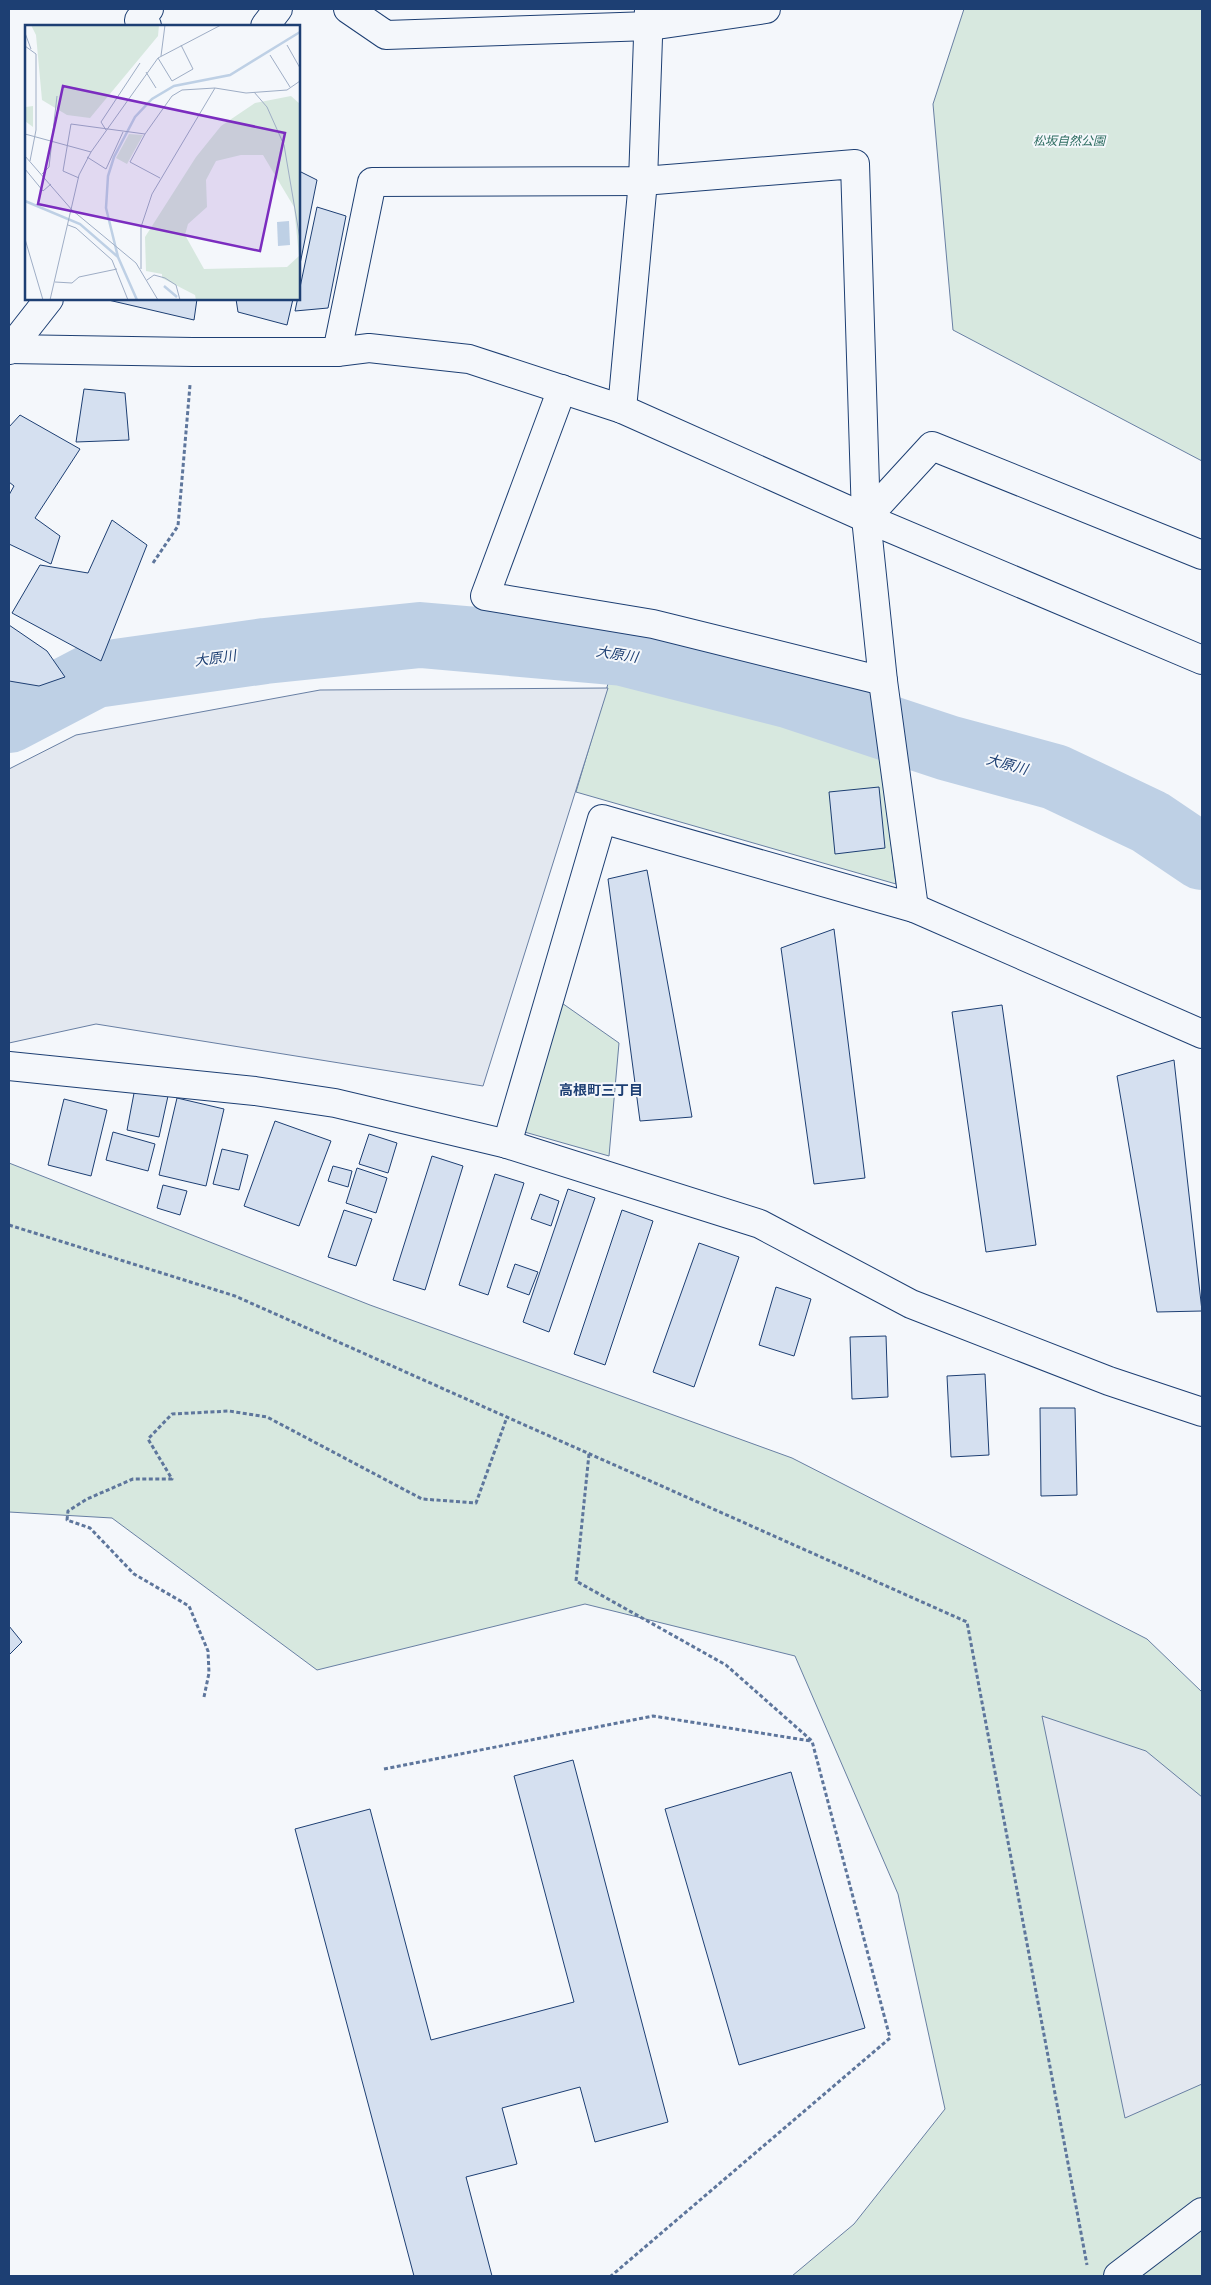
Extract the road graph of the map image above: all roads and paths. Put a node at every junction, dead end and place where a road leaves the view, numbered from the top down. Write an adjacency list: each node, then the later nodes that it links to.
1 (149, 9): 6 (street)
2 (278, 9): 7 (street)
3 (348, 9): 5 (street)
4 (766, 9): 5 (street)
5 (649, 17): 8 (street)
6 (146, 25)
7 (266, 25)
8 (643, 181): 12 (street); 14 (street); 15 (street)
9 (48, 300): 10 (street)
10 (9, 350): 11 (street)
11 (193, 352): 12 (street); 17 (path)
12 (337, 352): 13 (street)
13 (562, 390): 14 (street); 19 (street)
14 (622, 410): 15 (street)
15 (866, 518): 16 (street); 18 (street); 19 (street)
16 (1202, 555)
17 (153, 563)
18 (1202, 660)
19 (883, 681): 20 (street)
20 (914, 908): 21 (street); 23 (street)
21 (1202, 1034)
22 (9, 1066): 23 (street)
23 (507, 1144): 25 (street)
24 (9, 1226): 26 (path)
25 (1202, 1412)
26 (507, 1417): 27 (path); 28 (path)
27 (590, 1454): 29 (path); 32 (path)
28 (204, 1696)
29 (812, 1742): 30 (path); 33 (path)
30 (384, 1769)
31 (1202, 2212): 34 (street)
32 (1087, 2266)
33 (611, 2276)
34 (1118, 2276)

